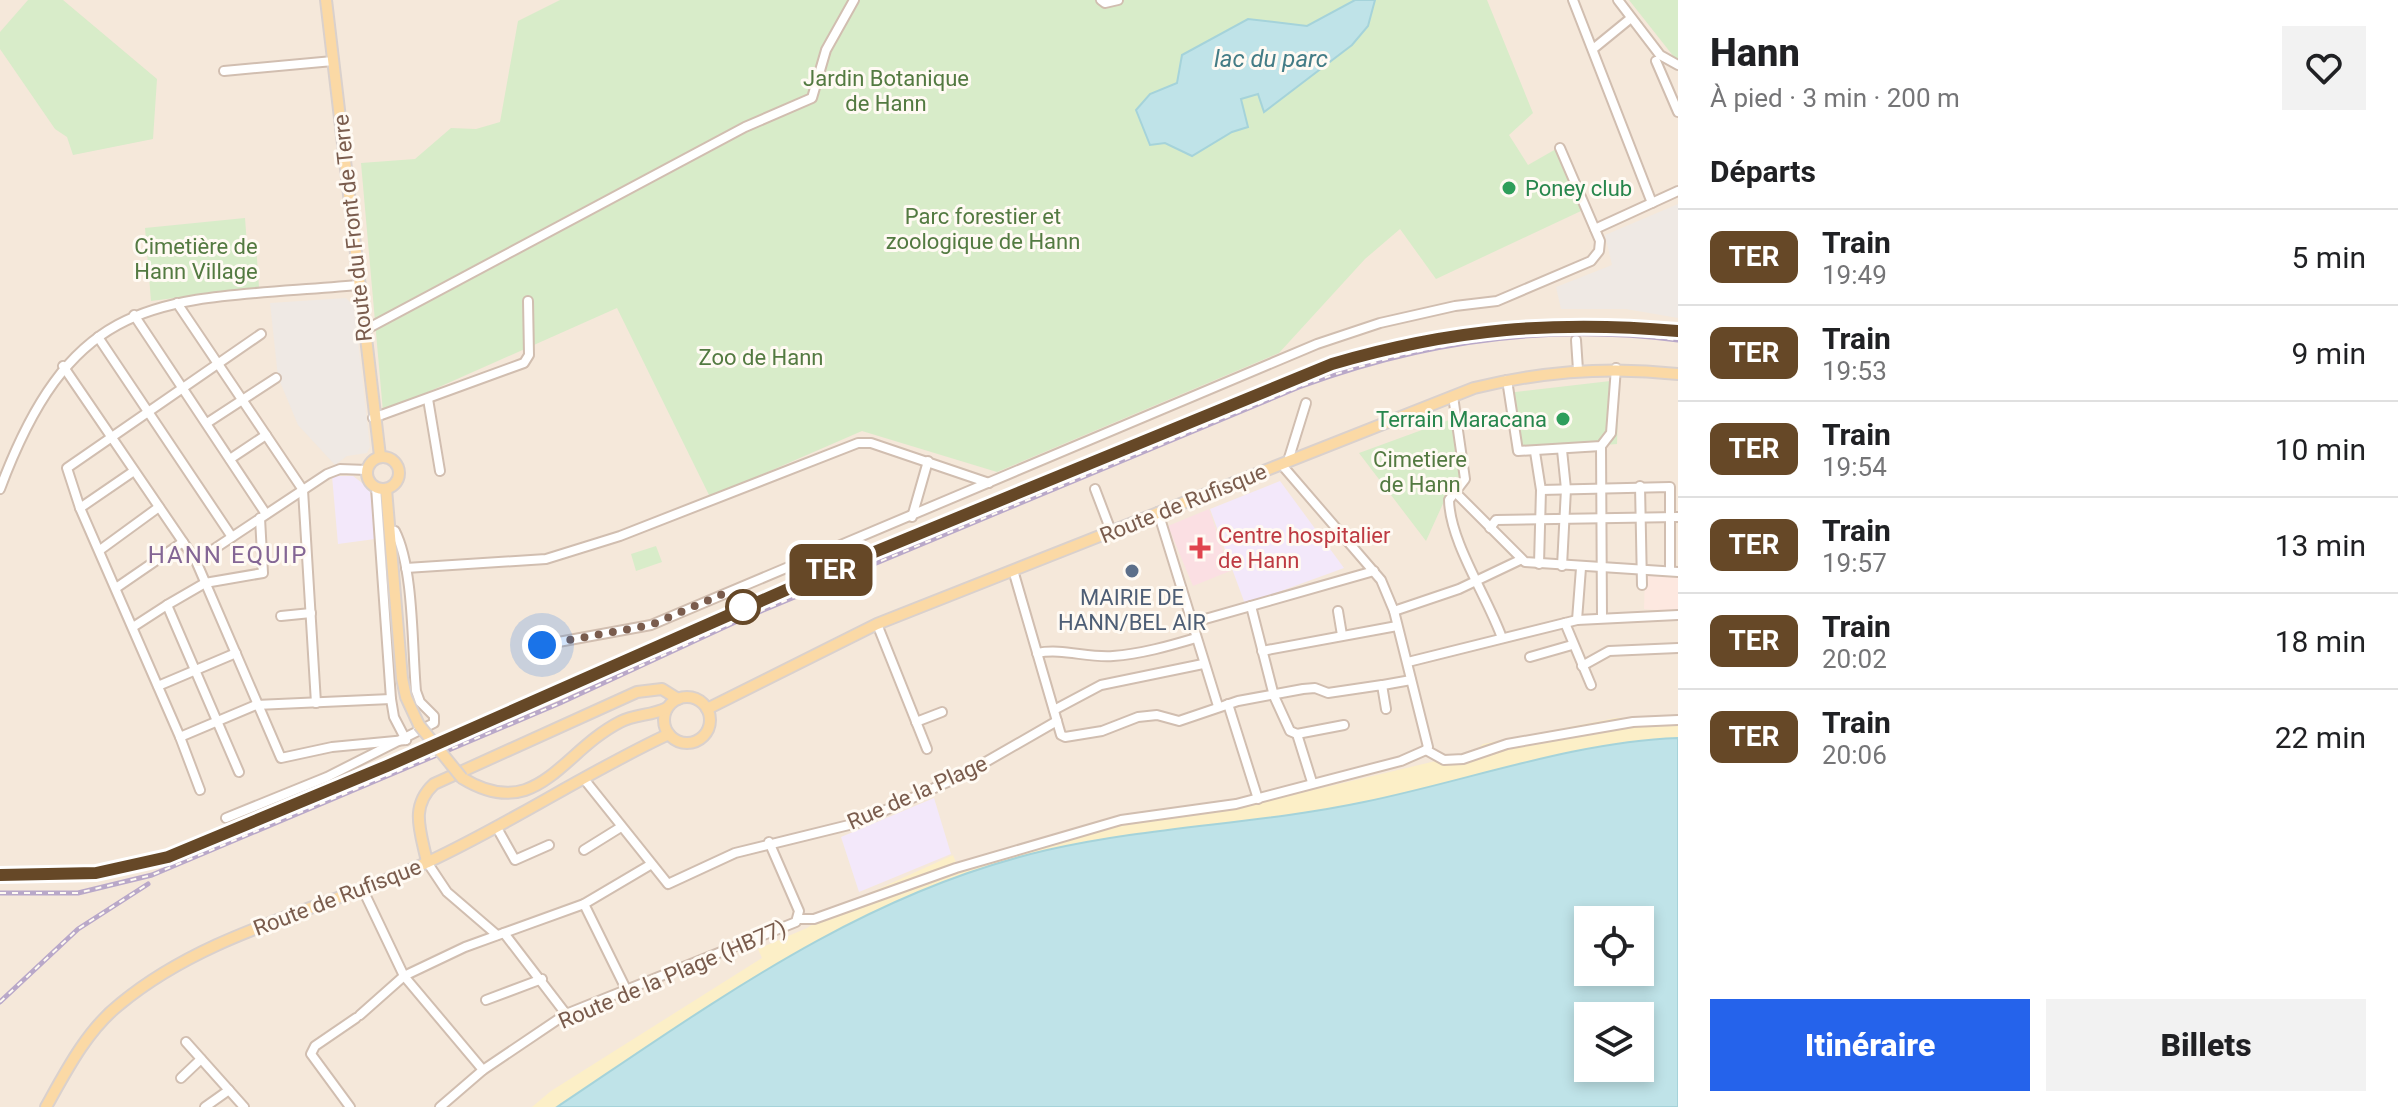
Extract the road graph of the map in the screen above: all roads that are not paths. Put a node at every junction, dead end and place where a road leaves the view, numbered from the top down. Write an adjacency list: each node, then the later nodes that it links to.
1 (326, 0): 10 (main road, Route du Front de Terre)
2 (854, 0): 23 (street)
3 (1101, 0): 4 (street)
4 (1118, 0)
5 (1573, 0): 9 (street)
6 (1618, 0): 7 (street)
7 (1631, 18): 8 (street); 9 (street)
8 (1646, 40): 11 (street); 12 (street)
9 (1593, 49): 17 (street)
10 (333, 61): 13 (street); 19 (main road, Route du Front de Terre)
11 (1656, 61): 12 (street); 14 (street)
12 (1678, 67)
13 (224, 71)
14 (1678, 112)
15 (1560, 148): 18 (street)
16 (1678, 191): 17 (street)
17 (1652, 203): 18 (street)
18 (1595, 229): 54 (street)
19 (358, 285): 21 (street); 23 (main road, Route du Front de Terre)
20 (528, 301): 36 (street)
21 (177, 303): 22 (street); 27 (street)
22 (134, 315): 25 (street); 34 (street)
23 (363, 331): 40 (main road, Route du Front de Terre)
24 (261, 334): 27 (street)
25 (98, 337): 28 (street); 39 (street)
26 (1576, 340): 30 (street)
27 (218, 364): 34 (street); 37 (street)
28 (63, 366): 43 (street); 58 (street)
29 (1616, 368): 30 (main road, Route de Rufisque); 31 (main road, Route de Rufisque); 44 (street)
30 (1578, 370): 33 (main road, Route de Rufisque)
31 (1678, 374)
32 (276, 378): 37 (street)
33 (1507, 380): 35 (main road, Route de Rufisque); 46 (street)
34 (183, 388): 39 (street); 41 (street)
35 (1453, 396): 50 (main road, Route de Rufisque); 63 (street)
36 (428, 399): 40 (street); 53 (street)
37 (242, 400): 41 (street); 42 (street)
38 (1306, 403): 50 (street)
39 (148, 412): 43 (street); 78 (street)
40 (373, 418): 47 (main road, Route du Front de Terre)
41 (207, 423): 48 (street)
42 (266, 435): 48 (street); 61 (street)
43 (112, 437): 52 (street); 66 (street)
44 (1601, 446): 45 (street); 56 (street)
45 (1562, 450): 46 (street); 60 (street)
46 (1535, 452): 62 (street)
47 (380, 456): 51 (main road); 57 (main road, Route du Front de Terre)
48 (230, 459): 68 (street)
49 (928, 461): 54 (street); 69 (street); 85 (street)
50 (1284, 463): 67 (main road, Route de Rufisque); 90 (street)
51 (367, 470): 57 (main road, Route du Front de Terre); 61 (street)
52 (134, 471): 65 (street); 66 (street)
53 (440, 471)
54 (989, 483): 69 (street)
55 (1640, 486): 56 (street); 70 (street); 71 (street)
56 (1603, 487): 60 (street); 73 (street)
57 (381, 488): 64 (main road, Route du Front de Terre)
58 (0, 489)
59 (1095, 489): 77 (street)
60 (1566, 489): 62 (street); 74 (street)
61 (303, 490): 68 (street); 100 (street)
62 (1541, 490): 72 (street)
63 (1454, 491): 75 (street); 92 (street)
64 (381, 506): 76 (main road, Route du Front de Terre); 129 (street)
65 (159, 507): 79 (street); 80 (street)
66 (80, 508): 80 (street)
67 (1158, 512): 77 (main road, Route de Rufisque); 105 (street)
68 (263, 516): 78 (street); 93 (street)
69 (912, 517): 113 (street)
70 (1674, 517): 71 (street); 91 (street)
71 (1639, 518): 73 (street); 89 (street)
72 (1540, 519): 74 (street); 75 (street); 83 (street)
73 (1602, 519): 74 (street); 88 (street)
74 (1565, 520): 84 (street)
75 (1490, 528): 81 (street)
76 (389, 530): 85 (street); 140 (main road, Route du Front de Terre, bridge)
77 (1111, 531): 87 (main road, Route de Rufisque)
78 (232, 537): 82 (street)
79 (183, 542): 82 (street); 95 (street)
80 (100, 550): 95 (street)
81 (1520, 560): 83 (street); 92 (street)
82 (196, 561): 93 (street)
83 (1539, 564): 84 (street)
84 (1562, 566): 86 (street)
85 (406, 568): 149 (street)
86 (1581, 568): 88 (street); 104 (street)
87 (1013, 570): 107 (main road, Route de Rufisque); 118 (street)
88 (1605, 570): 89 (street); 103 (street)
89 (1641, 570): 91 (street); 94 (street)
90 (1374, 571): 97 (street); 99 (street)
91 (1674, 572)
92 (1479, 581): 99 (street); 112 (street)
93 (205, 583): 96 (street); 117 (street)
94 (1642, 585)
95 (116, 588): 109 (street)
96 (167, 605): 109 (street); 123 (street)
97 (1251, 606): 105 (street); 116 (street)
98 (1338, 611): 110 (street)
99 (1394, 611): 108 (street)
100 (311, 613): 102 (street); 131 (street)
101 (1678, 615): 103 (street)
102 (281, 616)
103 (1602, 616): 104 (street)
104 (1577, 620): 106 (street)
105 (1191, 623): 111 (street)
106 (1565, 623): 112 (street); 114 (street)
107 (877, 624): 136 (main road, Route de Rufisque); 144 (street)
108 (1397, 626): 110 (street); 120 (street)
109 (133, 627): 127 (street)
110 (1342, 635): 116 (street)
111 (1196, 638): 118 (street); 121 (street)
112 (1502, 638): 120 (street)
113 (542, 645)
114 (1572, 645): 119 (street); 122 (street)
115 (1678, 648): 122 (street)
116 (1262, 651): 128 (street)
117 (236, 653): 123 (street); 133 (street)
118 (1037, 653): 138 (street)
119 (1530, 657)
120 (1408, 662): 124 (street)
121 (1203, 664): 134 (street); 138 (street)
122 (1582, 666): 126 (street)
123 (195, 670): 127 (street); 142 (street)
124 (1411, 680): 125 (street); 151 (street)
125 (1383, 685): 128 (street); 137 (street)
126 (1591, 685)
127 (158, 686): 148 (street)
128 (1274, 696): 132 (street); 147 (street)
129 (391, 699): 131 (street); 149 (street)
130 (678, 699): 135 (main road); 136 (main road); 163 (main road)
131 (316, 703): 133 (street)
132 (1228, 704): 134 (street); 156 (street)
133 (256, 705): 142 (street); 149 (street)
134 (1218, 706): 143 (street)
135 (667, 708): 140 (main road, Route du Front de Terre); 146 (main road)
136 (707, 709): 146 (main road, Route de Rufisque)
137 (1386, 709)
138 (1054, 710): 143 (street)
139 (942, 712): 144 (street)
140 (651, 716): 146 (main road)
141 (1678, 720): 151 (street)
142 (217, 721): 148 (street); 152 (street)
143 (1057, 721): 160 (street, Rue de la Plage)
144 (916, 722): 150 (street)
145 (1344, 725): 147 (street)
146 (667, 729): 153 (main road, Route de Rufisque)
147 (1297, 734): 154 (street)
148 (180, 737): 155 (street)
149 (406, 740): 157 (street)
150 (927, 749)
151 (1426, 750): 154 (street)
152 (239, 772)
153 (584, 779): 158 (street); 159 (main road, Route de Rufisque)
154 (1312, 782): 156 (street)
155 (200, 790)
156 (1258, 799): 167 (street)
157 (226, 818)
158 (621, 827): 162 (street); 164 (street)
159 (497, 828): 161 (street); 163 (main road, Route de Rufisque)
160 (769, 842): 164 (street, Rue de la Plage); 167 (street, Route de la Plage (HB77))
161 (549, 845)
162 (584, 850)
163 (427, 862): 165 (main road, Route de Rufisque); 168 (street)
164 (650, 865): 166 (street)
165 (363, 890): 169 (street); 180 (main road, Route de Rufisque)
166 (584, 904): 168 (street); 171 (street)
167 (798, 919): 171 (street, Route de la Plage (HB77))
168 (501, 934): 169 (street); 170 (street)
169 (404, 976): 176 (street); 179 (street)
170 (542, 979): 172 (street); 173 (street)
171 (627, 991): 173 (street, Route de la Plage (HB77))
172 (486, 1000)
173 (566, 1014): 176 (street, Route de la Plage (HB77))
174 (186, 1042): 175 (street)
175 (201, 1059): 177 (street); 178 (street)
176 (483, 1070): 183 (street, Route de la Plage (HB77))
177 (181, 1078)
178 (229, 1090): 181 (street); 182 (street)
179 (344, 1105)
180 (46, 1107)
181 (205, 1107)
182 (244, 1107)
183 (440, 1107)

